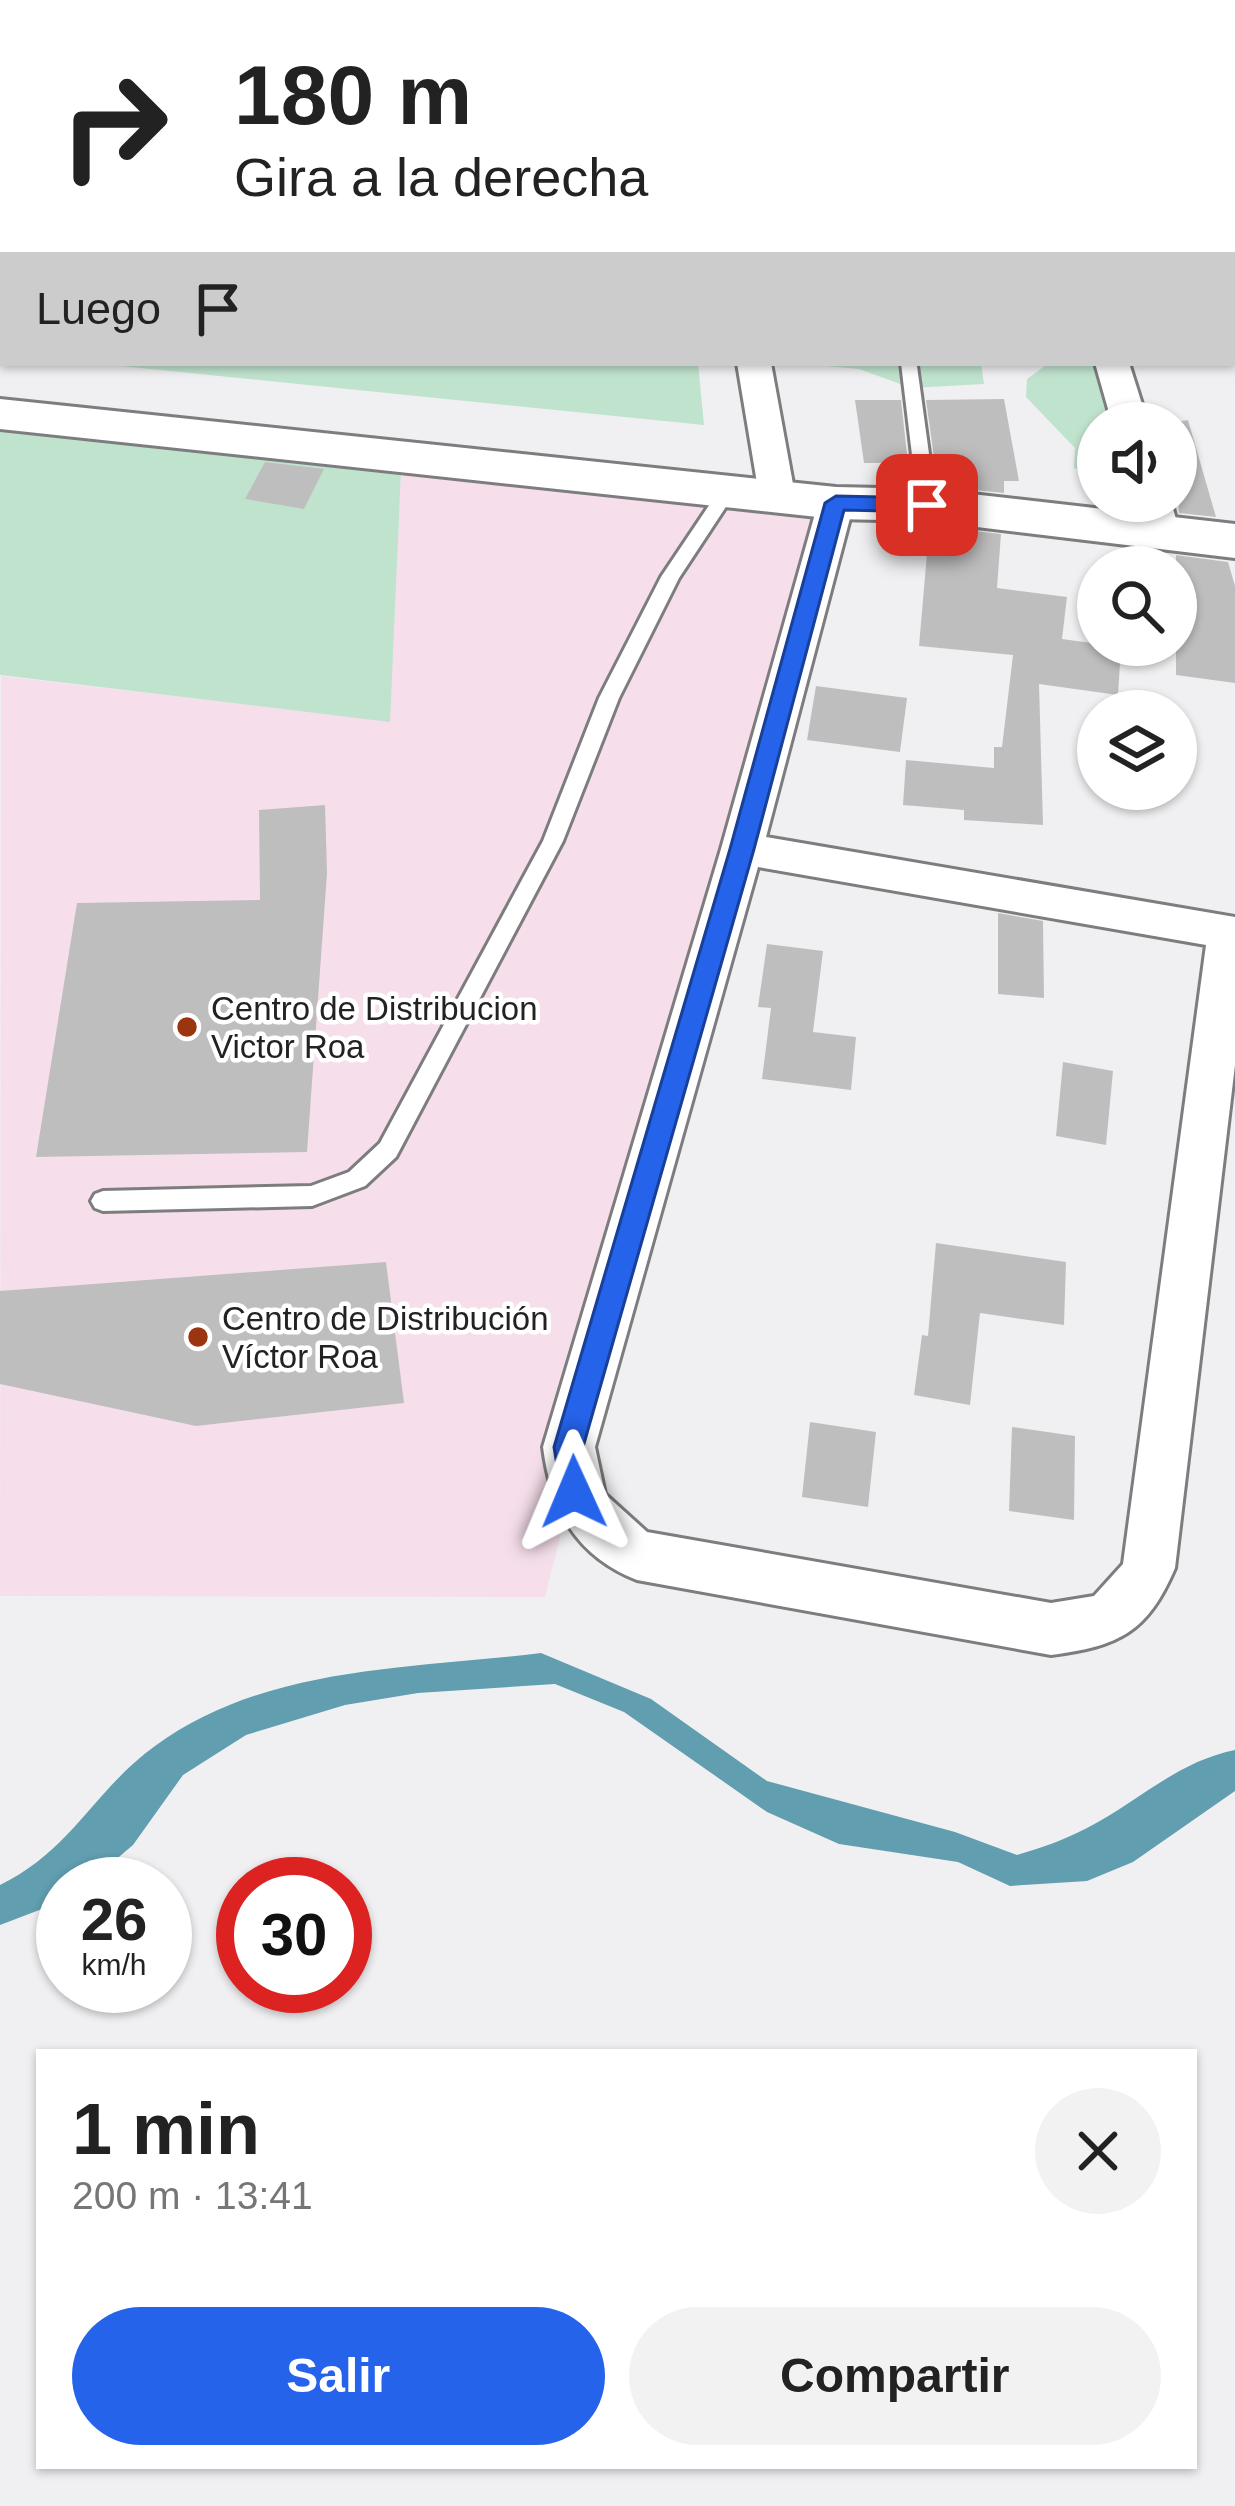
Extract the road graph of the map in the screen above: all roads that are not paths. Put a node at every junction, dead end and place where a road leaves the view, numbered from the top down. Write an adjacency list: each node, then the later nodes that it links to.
1 (755, 366): 7 (street)
2 (908, 366): 9 (lane)
3 (1113, 366): 4 (street)
4 (1124, 402)
5 (0, 414): 6 (main road)
6 (728, 490): 7 (main road); 15 (lane)
7 (777, 495): 8 (main road)
8 (836, 503): 9 (main road); 13 (street)
9 (927, 505): 10 (main road)
10 (1077, 513)
11 (1171, 522): 12 (main road)
12 (1235, 542)
13 (742, 849): 14 (street); 14 (street)
14 (1232, 934)
15 (103, 1201)

